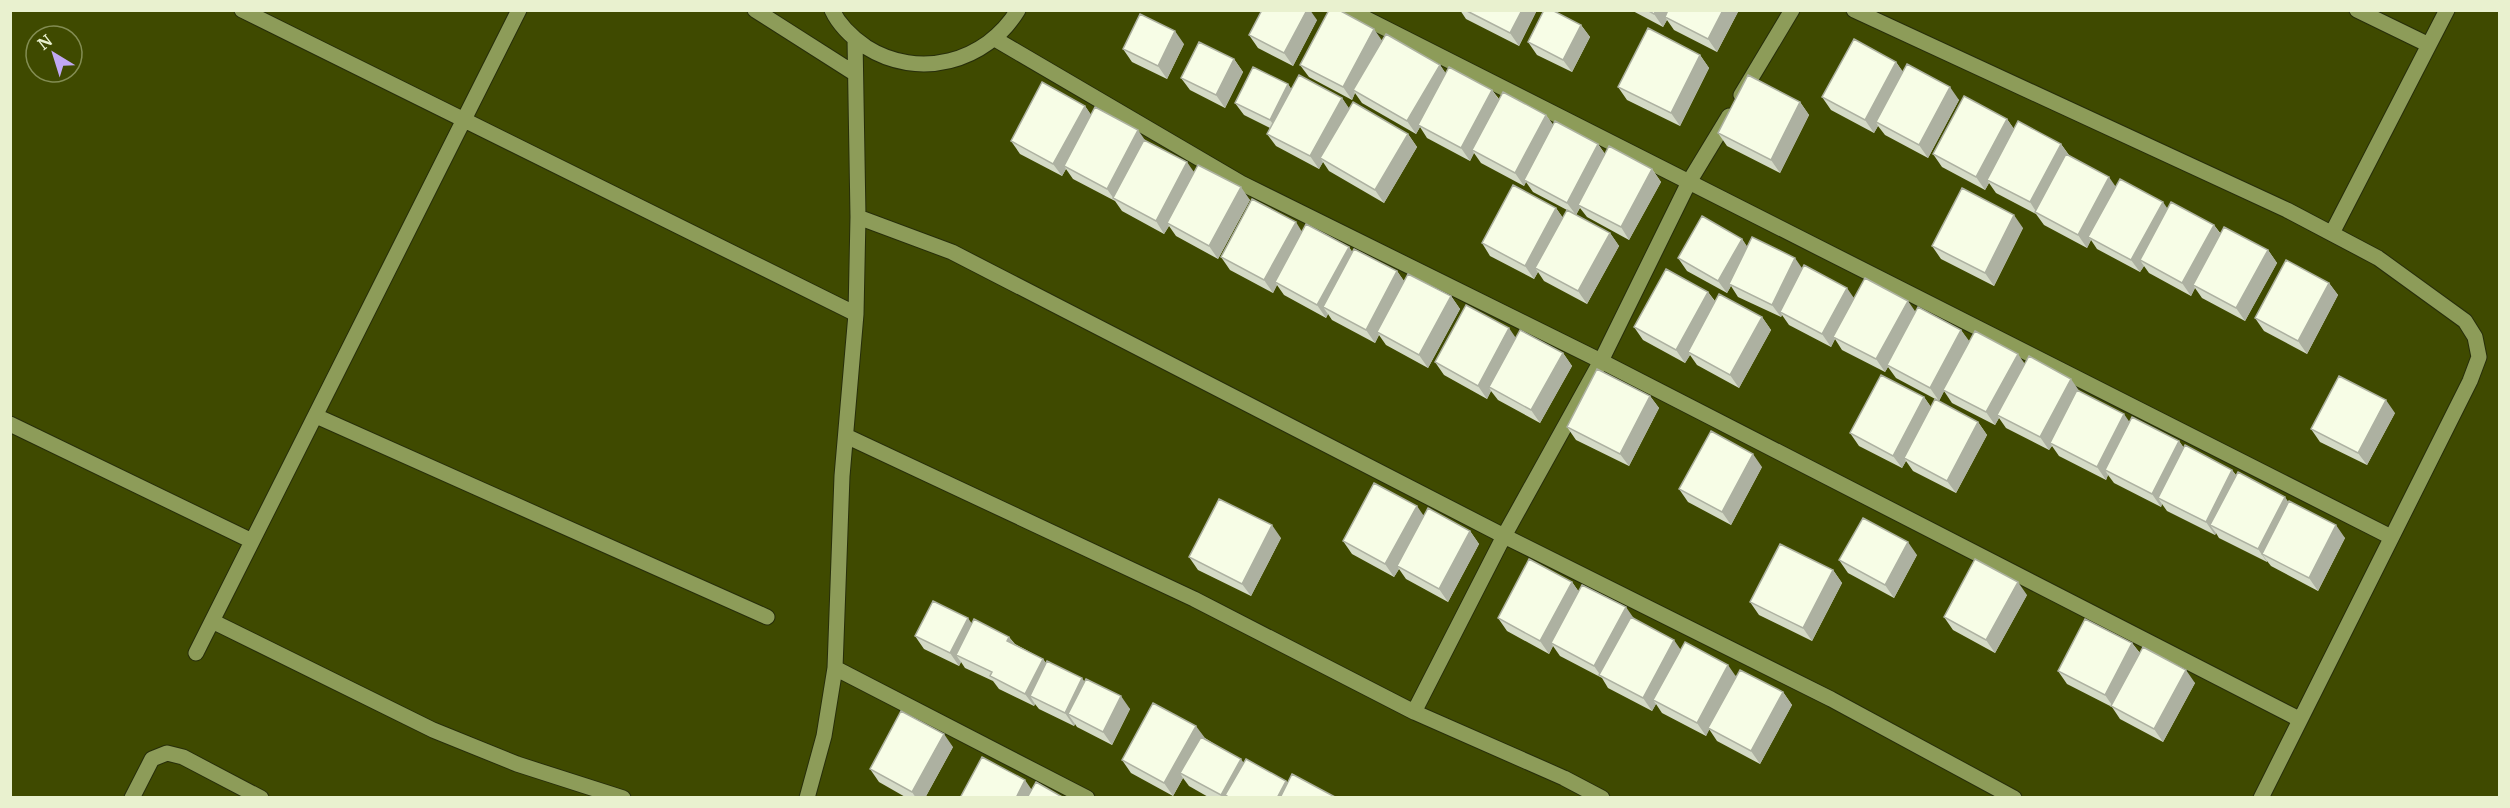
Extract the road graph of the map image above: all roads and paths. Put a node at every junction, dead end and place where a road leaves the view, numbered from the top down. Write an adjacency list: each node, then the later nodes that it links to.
1 (242, 10): 15 (lane)
2 (519, 10): 15 (lane)
3 (755, 10): 14 (lane)
4 (832, 10): 11 (lane)
5 (1018, 10): 12 (lane)
6 (1349, 10): 16 (lane)
7 (1792, 10): 16 (lane)
8 (1854, 10): 18 (lane)
9 (2357, 10): 13 (lane)
10 (2447, 10): 13 (lane)
11 (855, 39): 12 (lane); 14 (lane)
12 (995, 39): 20 (lane)
13 (2429, 45): 18 (lane)
14 (854, 73): 17 (lane)
15 (465, 119): 19 (lane); 21 (lane)
16 (1689, 183): 20 (lane); 25 (lane)
17 (858, 217): 19 (lane); 24 (lane)
18 (2332, 233): 25 (lane)
19 (856, 314): 23 (lane)
20 (1600, 361): 24 (lane); 32 (lane)
21 (316, 416): 26 (lane); 27 (lane)
22 (10, 424): 26 (lane)
23 (846, 436): 30 (lane); 31 (lane)
24 (1504, 536): 31 (lane); 39 (lane)
25 (2391, 537): 32 (lane)
26 (252, 541): 28 (lane)
27 (767, 617)
28 (212, 621): 29 (lane); 35 (lane)
29 (196, 653)
30 (835, 668): 36 (lane); 37 (lane)
31 (1414, 712): 38 (lane)
32 (2299, 719): 40 (lane)
33 (132, 798): 34 (lane)
34 (261, 798)
35 (623, 798)
36 (807, 798)
37 (1087, 798)
38 (1602, 798)
39 (2014, 798)
40 (2260, 798)

